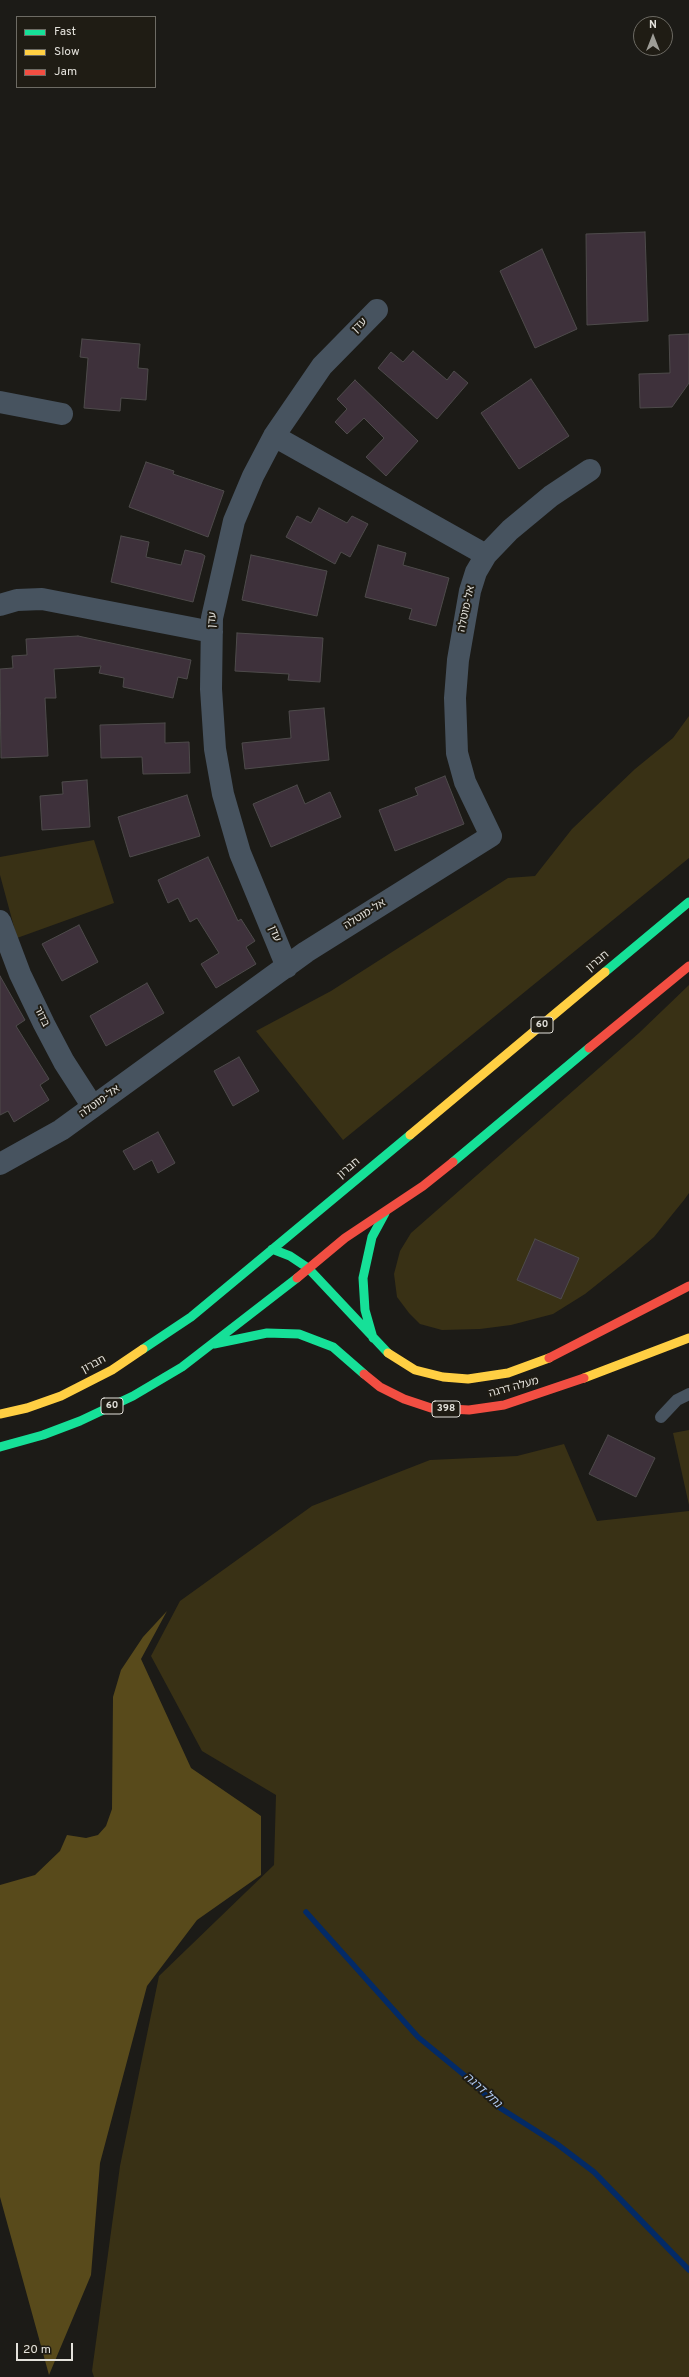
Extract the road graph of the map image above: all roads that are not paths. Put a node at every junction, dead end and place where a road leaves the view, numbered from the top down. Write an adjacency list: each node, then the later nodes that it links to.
1 (377, 310): 4 (street, עדן)
2 (0, 402): 3 (street)
3 (62, 414)
4 (274, 436): 6 (street); 8 (street, עדן)
5 (590, 470): 6 (street, אל-מוטלה)
6 (486, 555): 12 (street, אל-מוטלה)
7 (0, 605): 8 (street)
8 (212, 632): 12 (street, עדן)
9 (689, 902): 16 (main road, חברון / 60)
10 (0, 922): 13 (street, בדור)
11 (689, 966): 15 (main road, 60)
12 (287, 967): 13 (street, אל-מוטלה)
13 (93, 1107): 14 (street, אל-מוטלה)
14 (0, 1164)
15 (387, 1210): 17 (main road, 60); 19 (main road)
16 (272, 1249): 17 (main road, מעלה דרגה); 25 (main road, חברון / 60)
17 (308, 1268): 19 (main road, מעלה דרגה); 22 (main road, 60)
18 (689, 1286): 19 (main road, מעלה דרגה)
19 (373, 1338)
20 (689, 1338): 23 (main road, מעלה דרגה / 398)
21 (689, 1343): 23 (lane)
22 (214, 1344): 23 (main road, מעלה דרגה / 398); 27 (main road, 60)
23 (669, 1347)
24 (689, 1394): 26 (lane)
25 (0, 1414)
26 (661, 1417)
27 (0, 1447)

